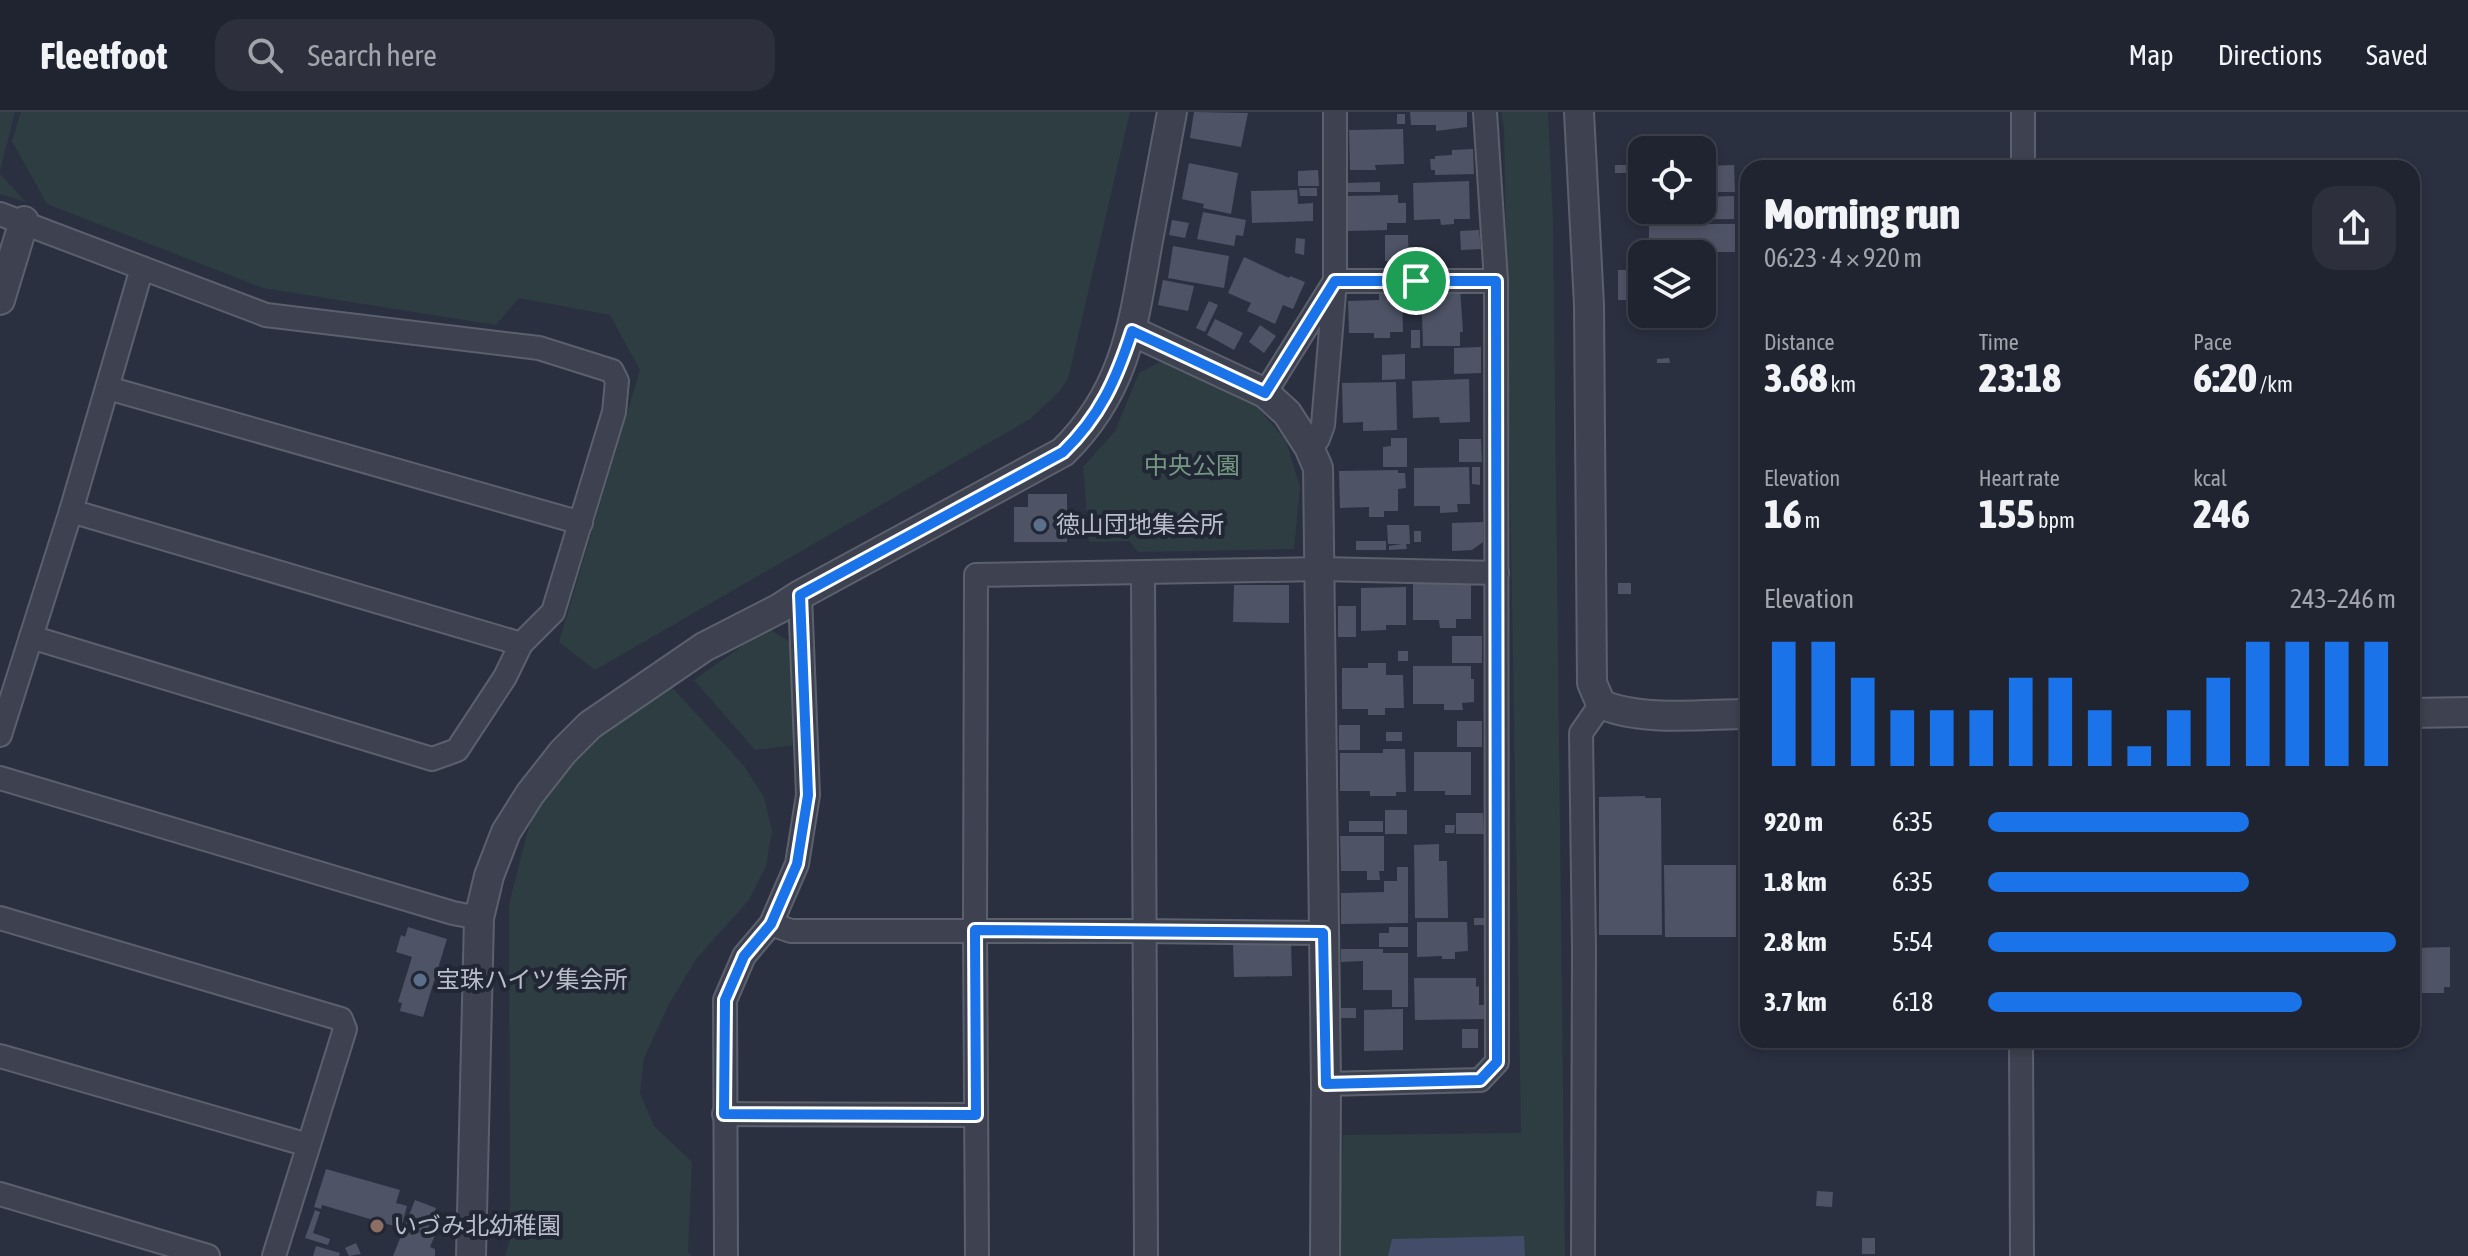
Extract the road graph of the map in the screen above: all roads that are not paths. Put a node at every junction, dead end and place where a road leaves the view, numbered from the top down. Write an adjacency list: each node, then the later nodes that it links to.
1 (1172, 112): 12 (street)
2 (1335, 112): 9 (street)
3 (1485, 112): 10 (street)
4 (1579, 112): 24 (street)
5 (2023, 112): 6 (street)
6 (2023, 160)
7 (12, 218): 8 (street); 11 (street)
8 (142, 268): 13 (street); 17 (street)
9 (1335, 281): 10 (street); 14 (street); 15 (street)
10 (1496, 281): 20 (street)
11 (0, 300)
12 (1132, 331): 14 (street); 21 (street)
13 (108, 388): 16 (street); 17 (street)
14 (1265, 393): 15 (street)
15 (1309, 447): 18 (street)
16 (71, 511): 22 (street); 23 (street)
17 (581, 523): 23 (street)
18 (1321, 569): 19 (street); 20 (street); 35 (street)
19 (1143, 573): 33 (street); 34 (street)
20 (1497, 573): 38 (street)
21 (800, 595): 31 (street); 32 (street)
22 (31, 637): 23 (street); 28 (street)
23 (521, 644)
24 (1601, 704): 27 (street); 50 (street)
25 (2468, 712): 26 (street)
26 (2420, 713)
27 (1740, 714)
28 (0, 735)
29 (0, 778): 31 (street)
30 (0, 918): 41 (street)
31 (479, 918): 45 (street)
32 (771, 924): 33 (street); 39 (street)
33 (975, 930): 34 (street); 40 (street)
34 (1143, 931): 35 (street); 48 (street)
35 (1323, 933): 38 (street)
36 (2021, 1048): 51 (street)
37 (0, 1056): 41 (street)
38 (1326, 1084): 49 (street)
39 (724, 1114): 40 (street); 46 (street)
40 (976, 1115): 47 (street)
41 (308, 1145): 44 (street)
42 (0, 1194): 43 (street)
43 (208, 1256)
44 (274, 1256)
45 (471, 1256)
46 (726, 1256)
47 (977, 1256)
48 (1146, 1256)
49 (1325, 1256)
50 (1583, 1256)
51 (2022, 1256)

